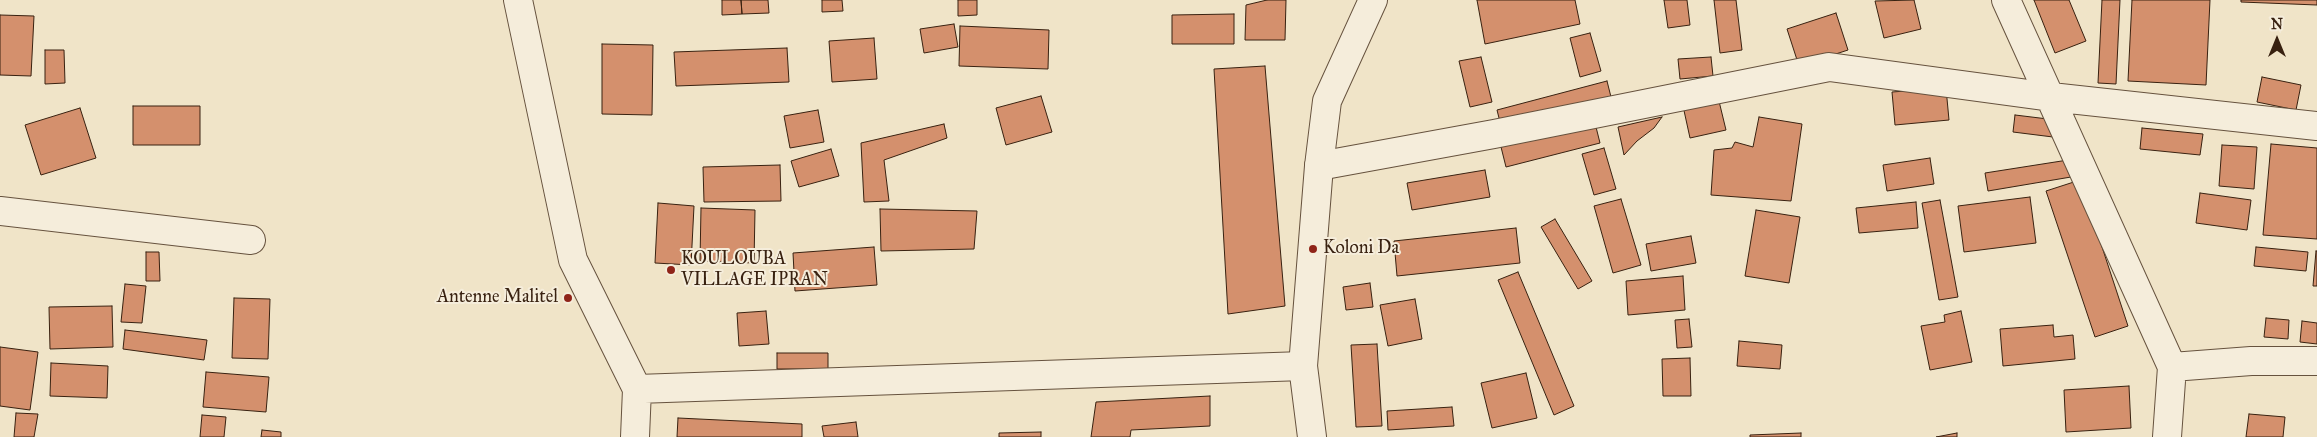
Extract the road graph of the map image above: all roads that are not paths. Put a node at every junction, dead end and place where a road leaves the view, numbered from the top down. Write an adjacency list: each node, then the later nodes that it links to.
1 (518, 0): 12 (street)
2 (1373, 0): 6 (street)
3 (2006, 0): 4 (street)
4 (2051, 97): 5 (street); 6 (street); 11 (street)
5 (2317, 126)
6 (1319, 166): 10 (street)
7 (0, 210): 8 (street)
8 (251, 240)
9 (2316, 364): 11 (street)
10 (1303, 366): 12 (street); 14 (street)
11 (2172, 367): 15 (street)
12 (636, 389): 13 (street)
13 (635, 437)
14 (1312, 437)
15 (2167, 437)

